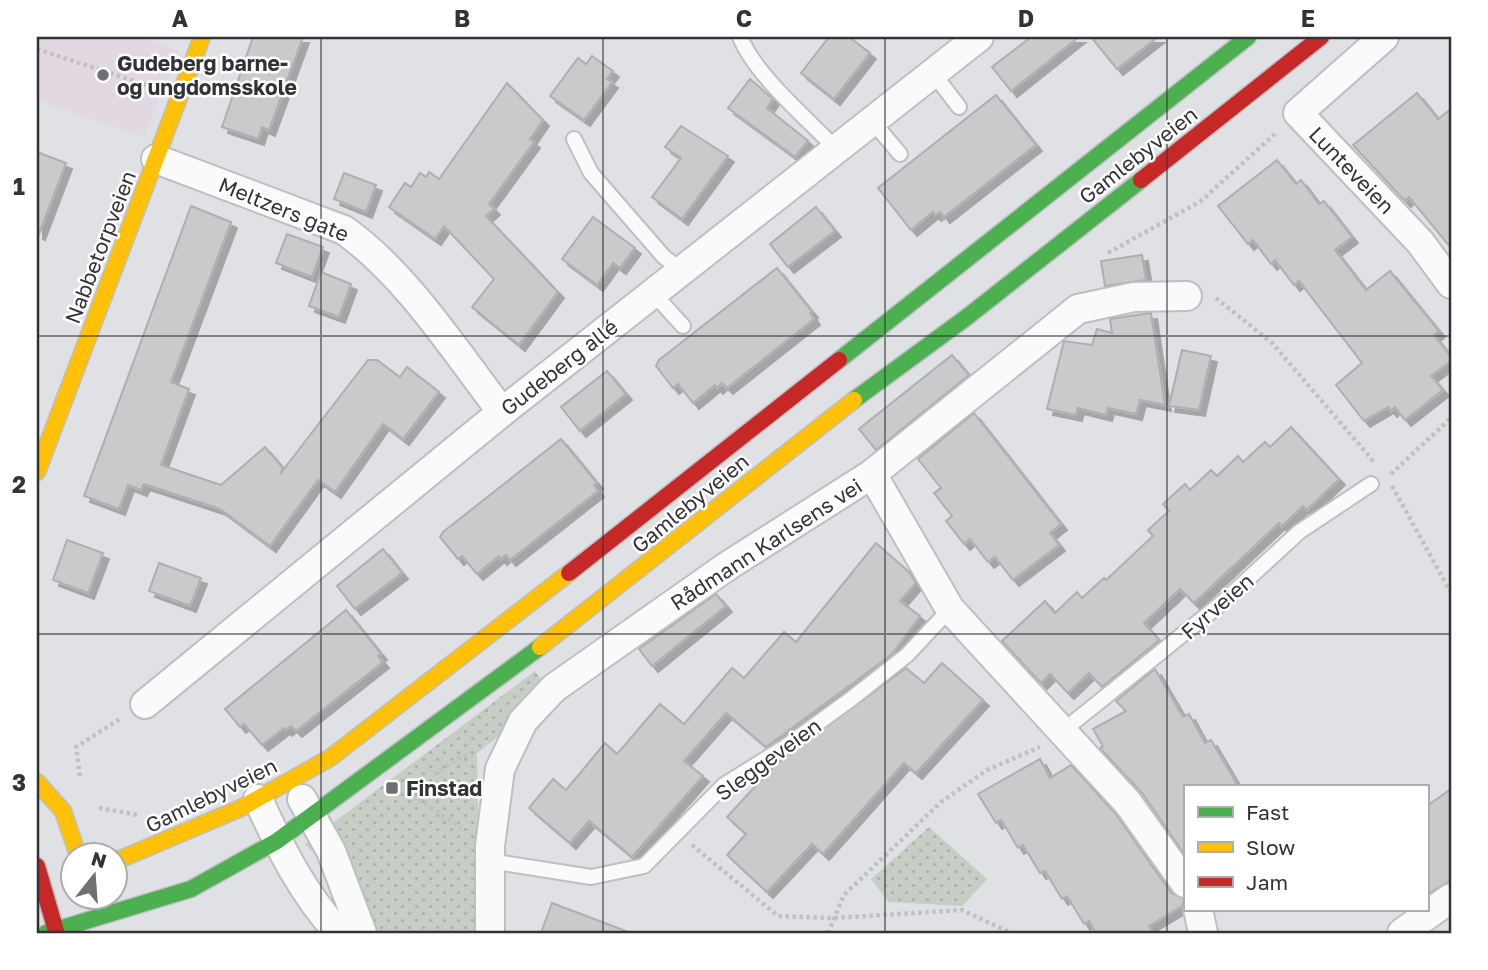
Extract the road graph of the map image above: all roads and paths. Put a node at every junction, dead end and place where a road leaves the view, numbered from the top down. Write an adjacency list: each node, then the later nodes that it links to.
1 (202, 37): 9 (street, Nabbetorpveien)
2 (740, 37): 14 (lane)
3 (979, 37): 8 (street, Gudeberg allé)
4 (1248, 37): 34 (street, Gamlebyveien)
5 (1321, 37): 38 (street, Gamlebyveien)
6 (1384, 37): 11 (street, Lunteveien)
7 (37, 49): 9 (path)
8 (933, 73): 10 (lane); 12 (street, Gudeberg allé)
9 (179, 97): 16 (street, Nabbetorpveien)
10 (959, 107)
11 (1298, 113): 17 (path); 19 (street, Lunteveien)
12 (872, 121): 14 (street, Gudeberg allé); 15 (lane)
13 (574, 139): 18 (lane)
14 (836, 149): 18 (street, Gudeberg allé)
15 (900, 154)
16 (156, 159): 23 (street, Meltzers gate); 25 (street, Nabbetorpveien)
17 (1104, 255)
18 (682, 271): 20 (street, Gudeberg allé)
19 (1451, 284)
20 (653, 293): 22 (lane); 23 (street, Gudeberg allé)
21 (1187, 296): 26 (street); 27 (path)
22 (683, 326)
23 (502, 412): 31 (street, Gudeberg allé)
24 (1451, 418): 27 (path)
25 (37, 472)
26 (872, 474): 30 (street, Rådmann Karlsens vei); 42 (street, Rådmann Karlsens vei)
27 (1387, 477): 28 (path); 29 (path)
28 (1371, 484): 32 (lane, Fyrveien)
29 (1451, 593)
30 (950, 609): 32 (street, Rådmann Karlsens vei); 39 (lane, Sleggeveien)
31 (145, 704): 33 (path)
32 (1064, 730): 46 (street, Rådmann Karlsens vei); 52 (path)
33 (76, 747)
34 (293, 780): 37 (street, Gamlebyveien); 38 (street)
35 (37, 782): 40 (street)
36 (407, 792): 42 (path)
37 (258, 799): 41 (street); 43 (street, Gamlebyveien)
38 (311, 816): 41 (street, Gamlebyveien); 55 (street)
39 (679, 834): 42 (lane, Sleggeveien); 52 (path)
40 (73, 841)
41 (277, 841): 51 (street, Gamlebyveien); 54 (street)
42 (490, 854): 56 (street, Rådmann Karlsens vei)
43 (130, 856)
44 (37, 866): 47 (street)
45 (60, 882): 47 (street)
46 (1184, 882)
47 (40, 892): 53 (street)
48 (1451, 898): 60 (street)
49 (99, 911): 51 (street)
50 (1198, 911): 59 (street)
51 (101, 916): 53 (street, Gamlebyveien)
52 (834, 918): 57 (path); 58 (path)
53 (51, 932)
54 (339, 933)
55 (362, 933)
56 (490, 933)
57 (828, 933)
58 (1011, 933)
59 (1203, 933)
60 (1402, 933)

